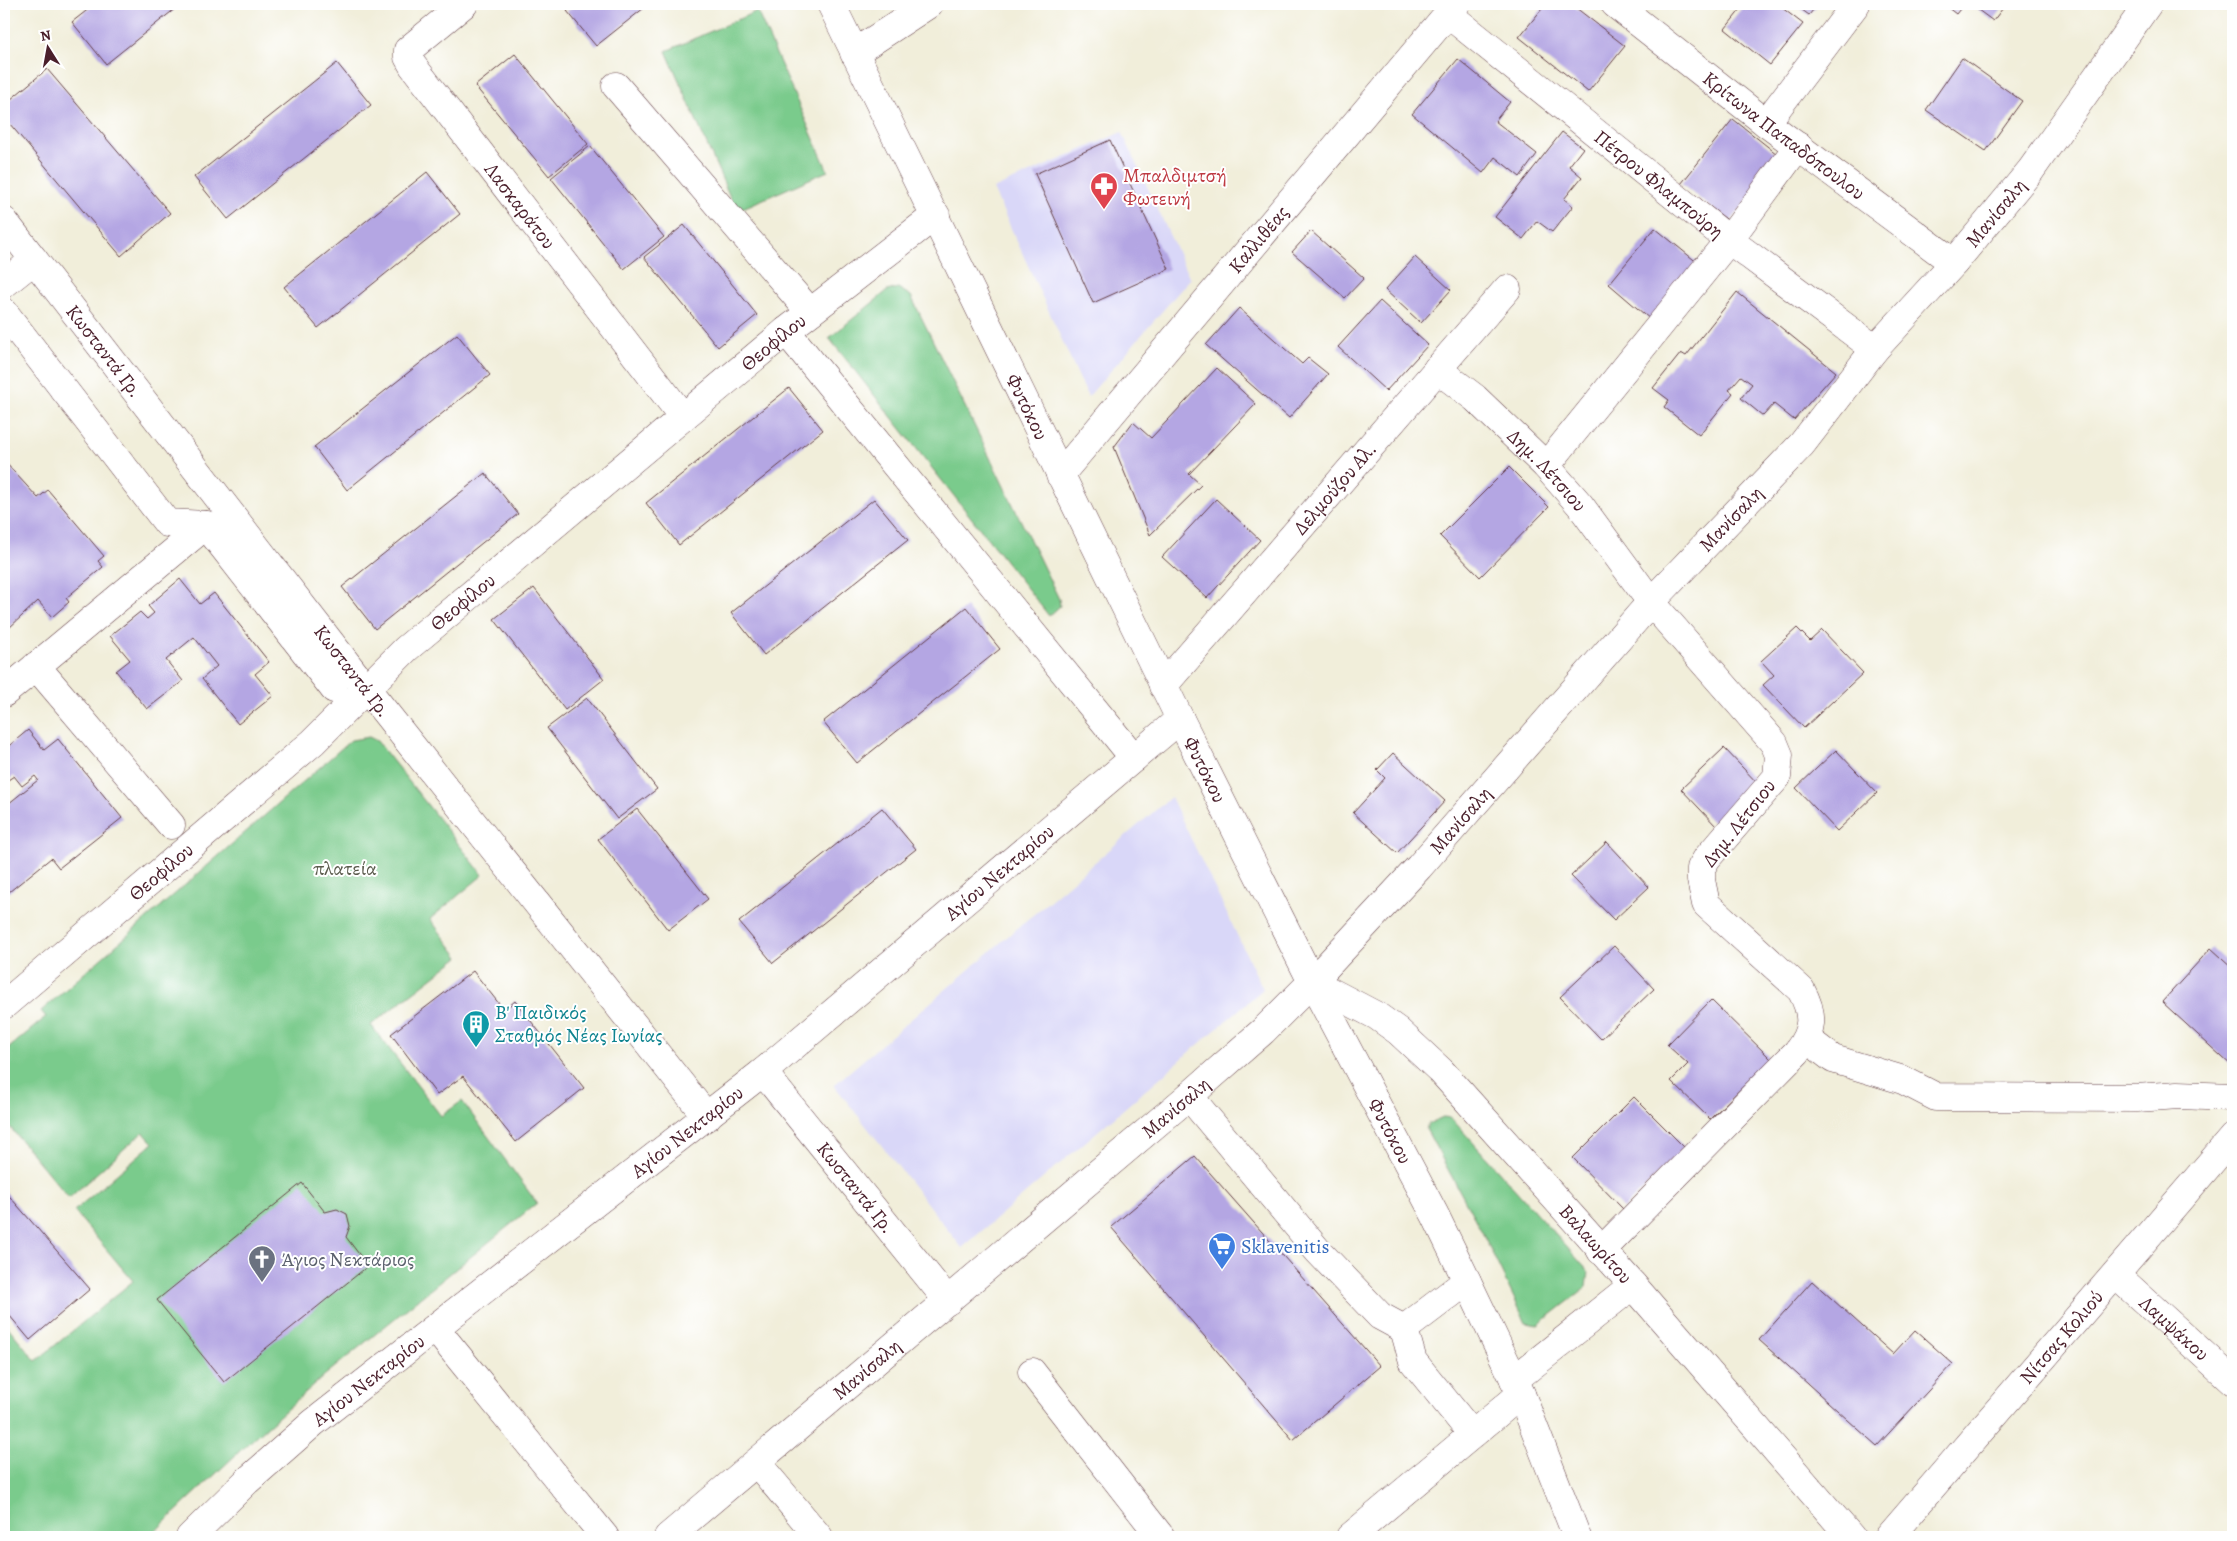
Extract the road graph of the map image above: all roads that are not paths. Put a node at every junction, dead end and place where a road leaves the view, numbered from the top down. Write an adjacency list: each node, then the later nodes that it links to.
1 (464, 4): 24 (street, Λασκαράτου)
2 (832, 4): 8 (street, Φυτόκου)
3 (929, 4): 8 (street)
4 (1615, 4): 10 (street, Κρίτωνα Παπαδόπουλου)
5 (1856, 4): 10 (street)
6 (2148, 4): 16 (street, Μανίσαλη)
7 (1452, 9): 14 (street, Πέτρου Φλαμπούρη); 26 (street, Καλλιθέας)
8 (854, 53): 12 (street, Φυτόκου)
9 (616, 86): 20 (street)
10 (1766, 123): 11 (street, Κρίτωνα Παπαδόπουλου)
11 (1798, 146): 14 (street); 16 (street, Κρίτωνα Παπαδόπουλου)
12 (936, 215): 20 (street, Θεοφίλου); 26 (street, Φυτόκου)
13 (4, 221): 15 (street, Κωσταντά Γρ.)
14 (1729, 240): 22 (street, Πέτρου Φλαμπούρη); 25 (street)
15 (34, 260): 17 (street); 31 (street, Κωσταντά Γρ.)
16 (1954, 263): 22 (street, Μανίσαλη)
17 (4, 284)
18 (1507, 289): 23 (street, Δελμούζου Αλ.)
19 (4, 312): 27 (street)
20 (810, 312): 21 (street, Θεοφίλου)
21 (786, 331): 24 (street, Θεοφίλου); 35 (street)
22 (1875, 350): 28 (street, Μανίσαλη)
23 (1437, 368): 25 (street, Δημ. Λέτσιου); 30 (street, Δελμούζου Αλ.)
24 (683, 417): 31 (street, Θεοφίλου)
25 (1546, 466): 28 (street, Δημ. Λέτσιου)
26 (1060, 474): 30 (street, Φυτόκου)
27 (206, 525): 29 (street); 32 (street)
28 (1652, 602): 37 (street, Μανίσαλη); 39 (street, Δημ. Λέτσιου)
29 (36, 666): 33 (street); 36 (street)
30 (1163, 686): 34 (street, Φυτόκου)
31 (366, 688): 38 (street, Θεοφίλου); 45 (street, Κωσταντά Γρ.)
32 (334, 689)
33 (4, 693)
34 (1180, 719): 35 (street, Αγίου Νεκταρίου); 37 (street, Φυτόκου)
35 (1134, 758): 41 (street, Αγίου Νεκταρίου)
36 (171, 825)
37 (1312, 982): 40 (street, Βαλαωρίτου); 42 (street, Μανίσαλη); 49 (street, Φυτόκου)
38 (4, 1005)
39 (1807, 1039): 43 (street); 47 (street)
40 (1441, 1071): 44 (street); 47 (street, Βαλαωρίτου)
41 (763, 1072): 45 (street, Αγίου Νεκταρίου); 51 (street, Κωσταντά Γρ.)
42 (1189, 1096): 51 (street, Μανίσαλη); 53 (street)
43 (2233, 1097)
44 (1444, 1106)
45 (707, 1117): 52 (street, Αγίου Νεκταρίου)
46 (2233, 1137): 48 (street, Νίτσας Κολιού)
47 (1601, 1251): 50 (street, Βαλαωρίτου)
48 (2116, 1275): 55 (street, Λαμψάκου); 67 (street, Νίτσας Κολιού)
49 (1468, 1281): 53 (street); 56 (street, Φυτόκου)
50 (1633, 1285): 56 (street); 66 (street, Βαλαωρίτου)
51 (948, 1301): 58 (street, Μανίσαλη)
52 (435, 1328): 59 (street, Αγίου Νεκταρίου); 60 (street)
53 (1404, 1329): 57 (street)
54 (1032, 1372): 63 (street)
55 (2233, 1381)
56 (1517, 1387): 57 (street); 65 (street, Φυτόκου)
57 (1472, 1434): 64 (street)
58 (757, 1463): 61 (street, Μανίσαλη); 62 (street)
59 (190, 1537)
60 (605, 1537)
61 (668, 1537)
62 (819, 1537)
63 (1161, 1537)
64 (1350, 1537)
65 (1577, 1537)
66 (1851, 1537)
67 (1889, 1537)

